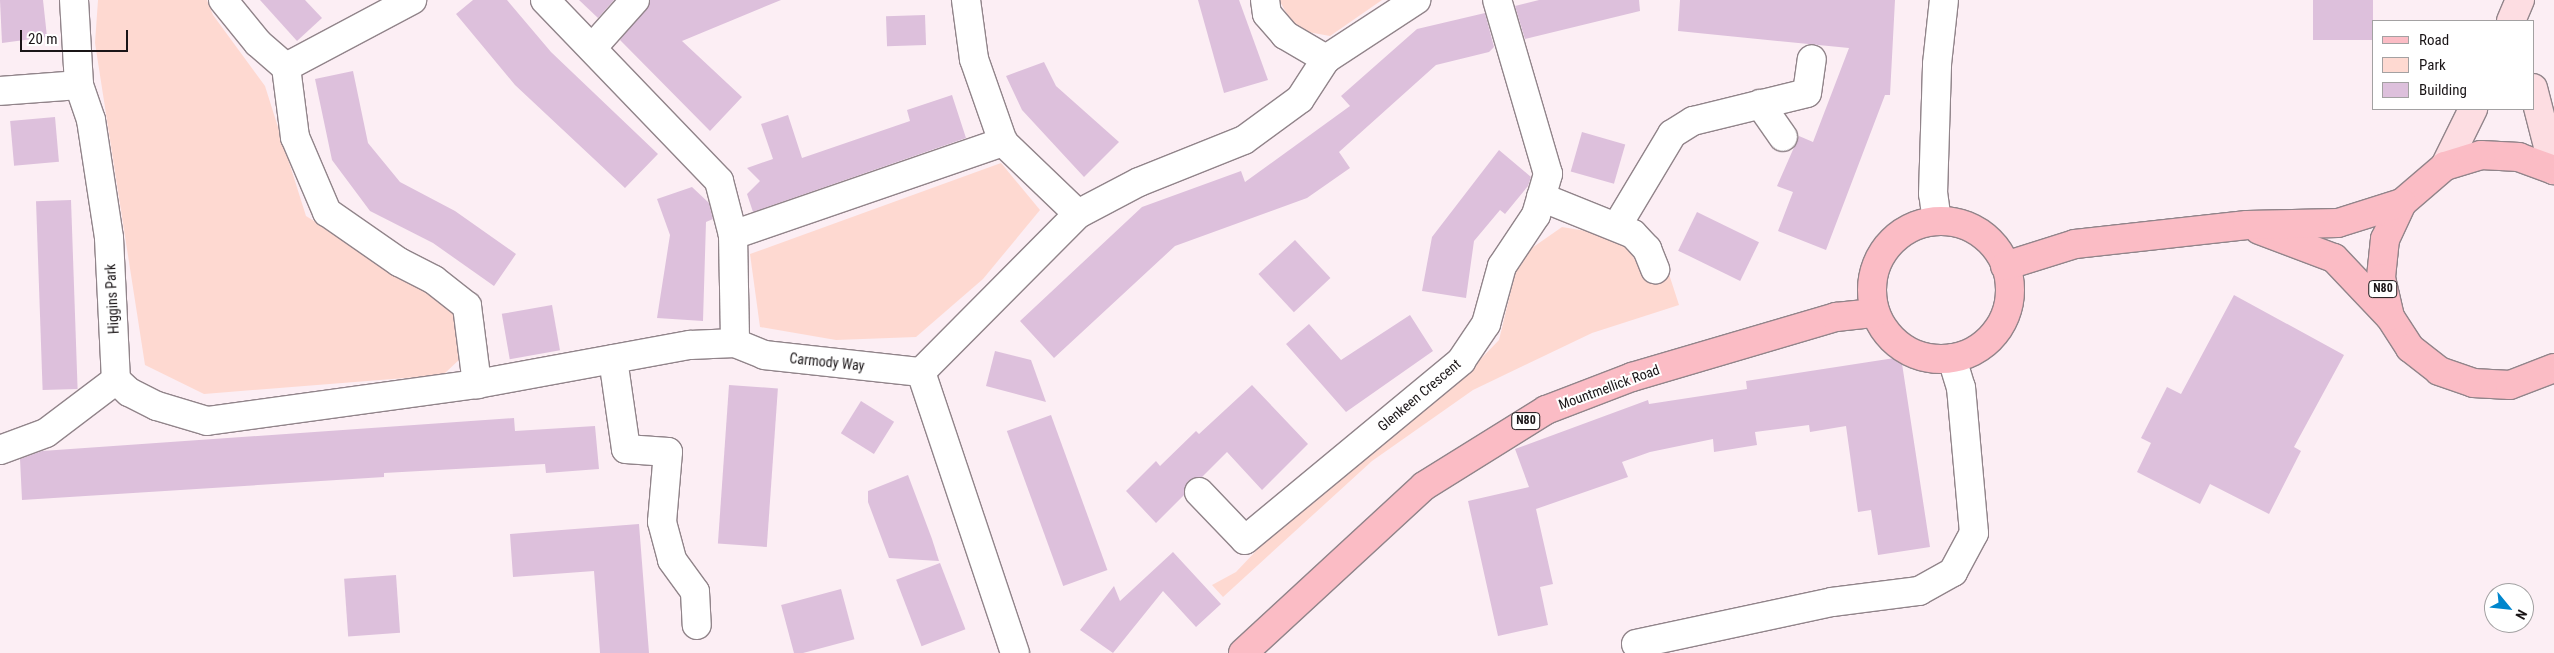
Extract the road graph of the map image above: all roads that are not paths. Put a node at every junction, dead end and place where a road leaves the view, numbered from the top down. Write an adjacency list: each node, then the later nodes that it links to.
1 (74, 0): 19 (street, Higgins Park)
2 (223, 0): 18 (street)
3 (412, 0): 18 (street)
4 (545, 0): 15 (street)
5 (635, 0): 15 (street)
6 (966, 0): 25 (street)
7 (1265, 0): 16 (street)
8 (1416, 0): 16 (street)
9 (1497, 0): 28 (street, Glenkeen Crescent)
10 (1944, 0): 31 (street)
11 (2520, 0): 13 (street)
12 (2530, 0): 14 (street)
13 (2511, 20)
14 (2530, 20)
15 (593, 47): 34 (street)
16 (1326, 59): 30 (street)
17 (1812, 59): 22 (street)
18 (286, 67): 45 (street)
19 (79, 85): 20 (street); 44 (street, Higgins Park)
20 (0, 91)
21 (2534, 92): 27 (street)
22 (1760, 104): 24 (street); 33 (street)
23 (2473, 110): 26 (street)
24 (1783, 138)
25 (1003, 142): 30 (street); 34 (street)
26 (2445, 166): 27 (main road, N80); 29 (main road, N80)
27 (2554, 170)
28 (1541, 197): 33 (street); 47 (street, Glenkeen Crescent)
29 (2402, 203): 32 (main road, N80); 38 (main road, N80)
30 (1078, 214): 43 (street)
31 (1937, 221): 35 (main road); 37 (main road)
32 (2247, 225): 35 (main road, N80); 38 (main road, N80)
33 (1617, 226): 36 (street)
34 (733, 234): 39 (street)
35 (2005, 266): 40 (main road)
36 (1655, 269)
37 (1876, 314): 40 (main road); 51 (main road, Mountmellick Road / N80)
38 (2390, 317): 42 (main road, N80)
39 (735, 343): 41 (street); 43 (street, Carmody Way)
40 (1952, 358): 49 (street)
41 (613, 359): 45 (street); 48 (street)
42 (2554, 368)
43 (921, 372): 50 (street)
44 (116, 380): 45 (street); 46 (street)
45 (477, 384)
46 (0, 450)
47 (1199, 492)
48 (697, 626)
49 (1636, 644)
50 (1015, 653)
51 (1243, 653)

